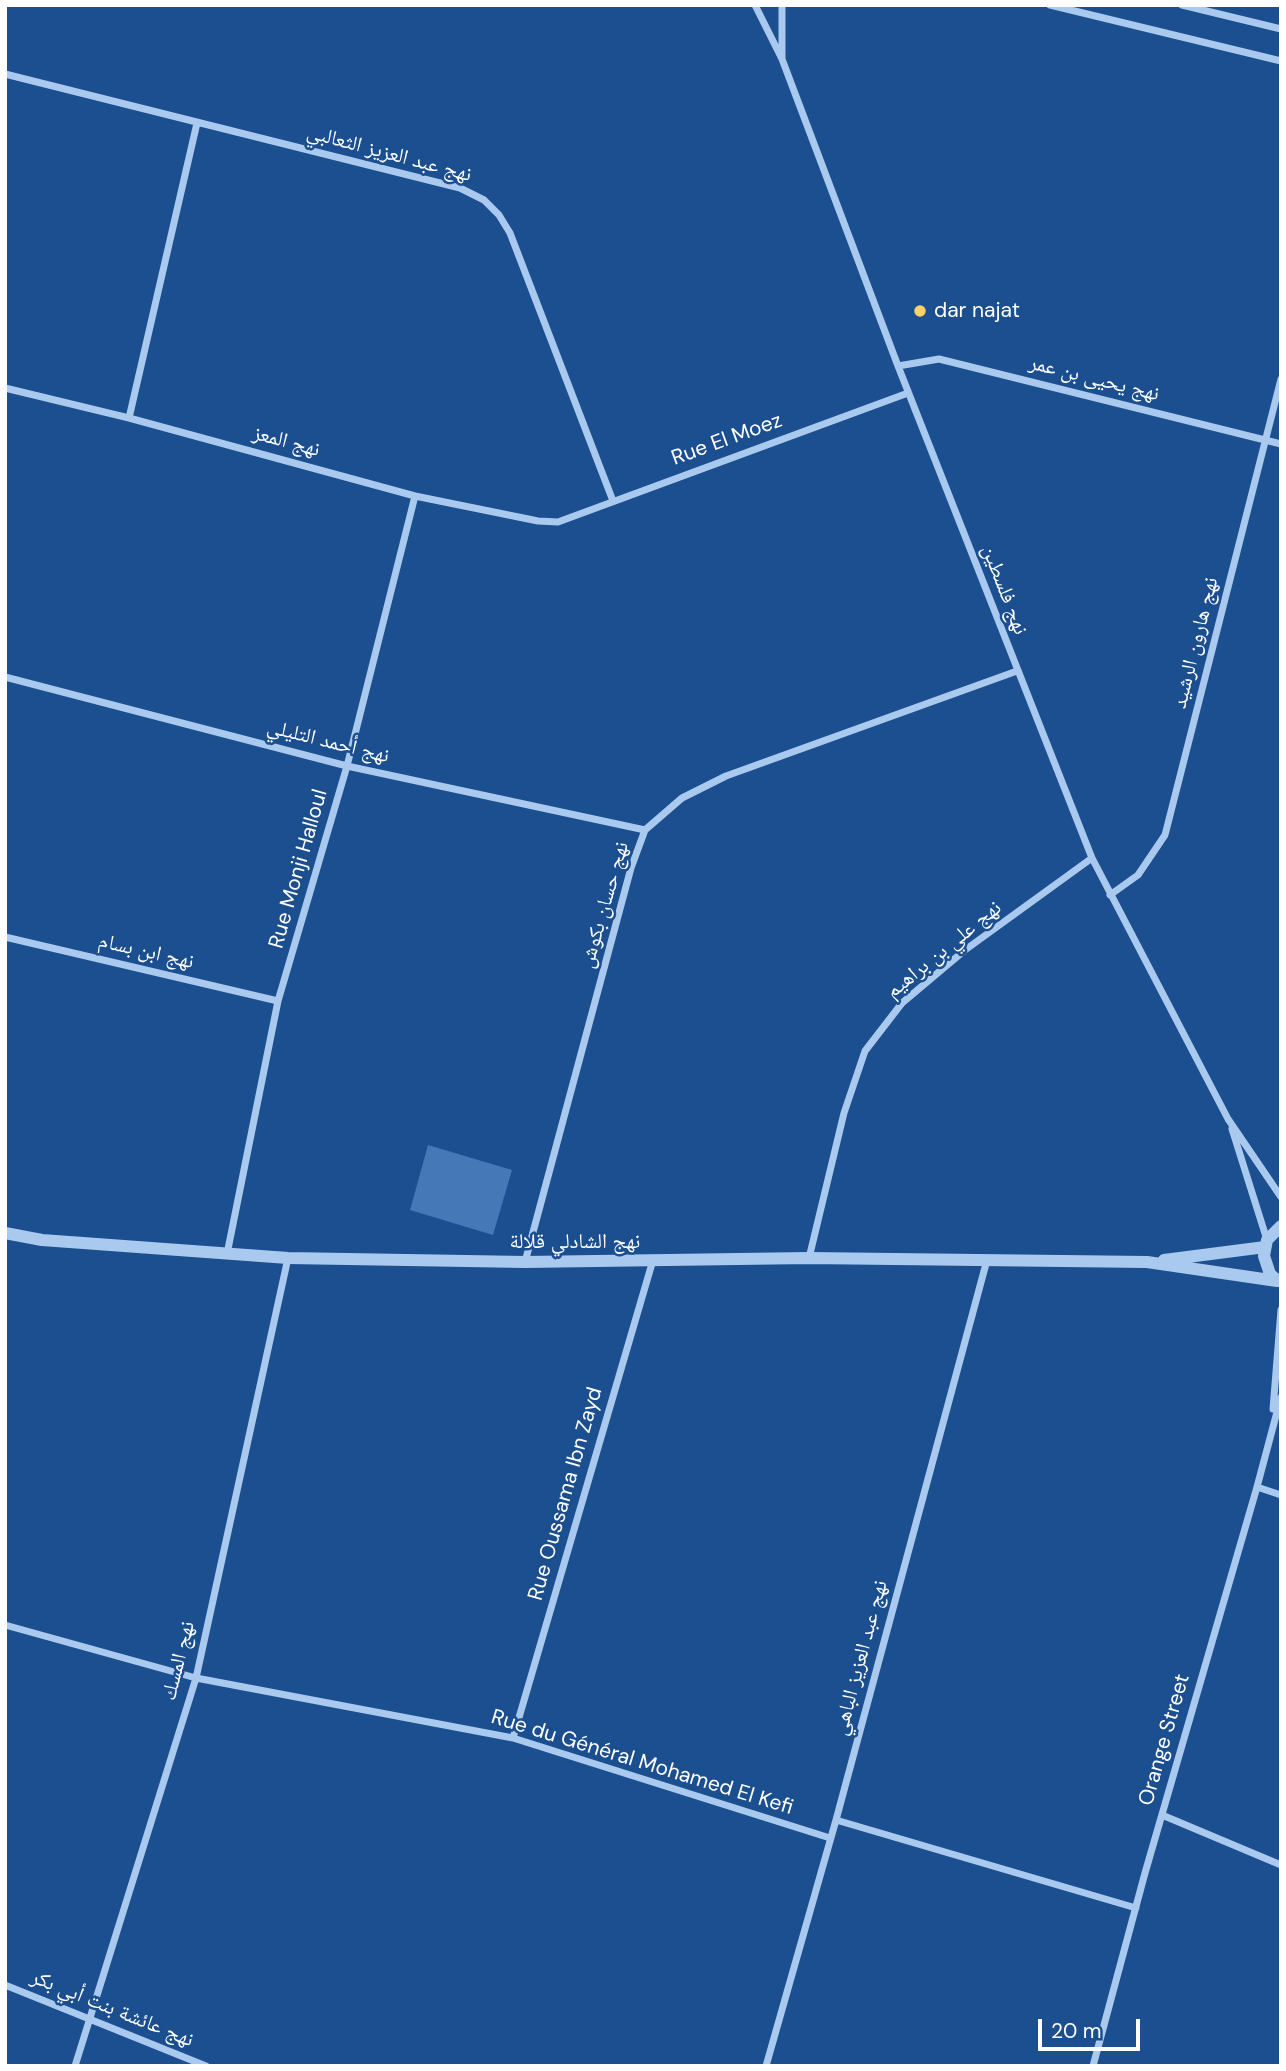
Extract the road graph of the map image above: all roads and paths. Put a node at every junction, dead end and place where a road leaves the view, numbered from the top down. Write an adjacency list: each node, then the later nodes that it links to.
1 (755, 5): 6 (street)
2 (782, 5): 6 (street)
3 (1050, 5): 7 (street)
4 (1182, 5): 5 (street)
5 (1281, 29)
6 (782, 59): 10 (street, نهج فلسطين)
7 (1281, 61)
8 (5, 75): 9 (street, نهج عبد العزيز الثعالبي)
9 (197, 123): 14 (street); 18 (street, نهج عبد العزيز الثعالبي)
10 (898, 366): 13 (street, نهج فلسطين); 15 (street, نهج يحيى بن عمر)
11 (1281, 379): 15 (street, نهج هارون الرشيد)
12 (5, 388): 14 (street, نهج المعز)
13 (908, 393): 18 (street, Rue El Moez); 20 (street, نهج فلسطين)
14 (129, 418): 17 (street, نهج المعز)
15 (1266, 439): 16 (street, نهج يحيى بن عمر); 25 (street, نهج هارون الرشيد)
16 (1281, 444)
17 (415, 496): 19 (street, نهج المعز); 22 (street, Rue Monji Halloul)
18 (613, 501): 19 (street, Rue El Moez)
19 (558, 522)
20 (1017, 671): 23 (street, نهج حسان بكوش); 24 (street, نهج فلسطين)
21 (5, 677): 22 (street, نهج أحمد التليلي)
22 (347, 766): 23 (street, نهج أحمد التليلي); 27 (street, Rue Monji Halloul)
23 (645, 830): 38 (street, نهج حسان بكوش)
24 (1092, 858): 25 (street, نهج فلسطين); 35 (street, نهج علي بن براهيم)
25 (1110, 895): 28 (street, نهج فلسطين)
26 (5, 937): 27 (street, نهج ابن بسام)
27 (278, 1001): 33 (street, Rue Monji Halloul)
28 (1228, 1119): 29 (street, نهج فلسطين); 32 (street, نهج فلسطين)
29 (1281, 1197)
30 (1281, 1226): 32 (street)
31 (5, 1233): 33 (street, نهج الشادلي قلالة)
32 (1266, 1243): 39 (street); 40 (street)
33 (227, 1255): 34 (street, نهج الشادلي قلالة)
34 (288, 1258): 38 (street, نهج الشادلي قلالة); 47 (street, نهج المسك)
35 (809, 1258): 36 (street, نهج الشادلي قلالة); 37 (street, نهج الشادلي قلالة)
36 (987, 1259): 39 (street, نهج الشادلي قلالة); 50 (street, نهج عبد العزيز الباهي)
37 (653, 1260): 38 (street, نهج الشادلي قلالة); 48 (street, Rue Oussama Ibn Zayd)
38 (525, 1262)
39 (1147, 1262): 40 (street)
40 (1279, 1282)
41 (1281, 1310): 43 (street, Orange Street)
42 (1281, 1397): 43 (street, Orange Street)
43 (1272, 1424): 44 (street, Orange Street)
44 (1257, 1488): 45 (street); 49 (street, Orange Street)
45 (1281, 1495)
46 (5, 1625): 47 (street, Rue du Général Mohamed El Kefi)
47 (195, 1678): 48 (street, Rue du Général Mohamed El Kefi); 55 (street, نهج المسك)
48 (513, 1738): 51 (street, Rue du Général Mohamed El Kefi)
49 (1162, 1815): 52 (street); 53 (street, Orange Street)
50 (836, 1820): 51 (street, نهج عبد العزيز الباهي); 53 (street)
51 (830, 1838): 58 (street, نهج عبد العزيز الباهي)
52 (1281, 1866)
53 (1136, 1908): 59 (street, Orange Street)
54 (5, 1985): 55 (street, نهج عائشة بنت أبي بكر)
55 (88, 2019): 56 (street, نهج المسك); 57 (street, نهج عائشة بنت أبي بكر)
56 (75, 2066)
57 (206, 2066)
58 (766, 2066)
59 (1093, 2066)

